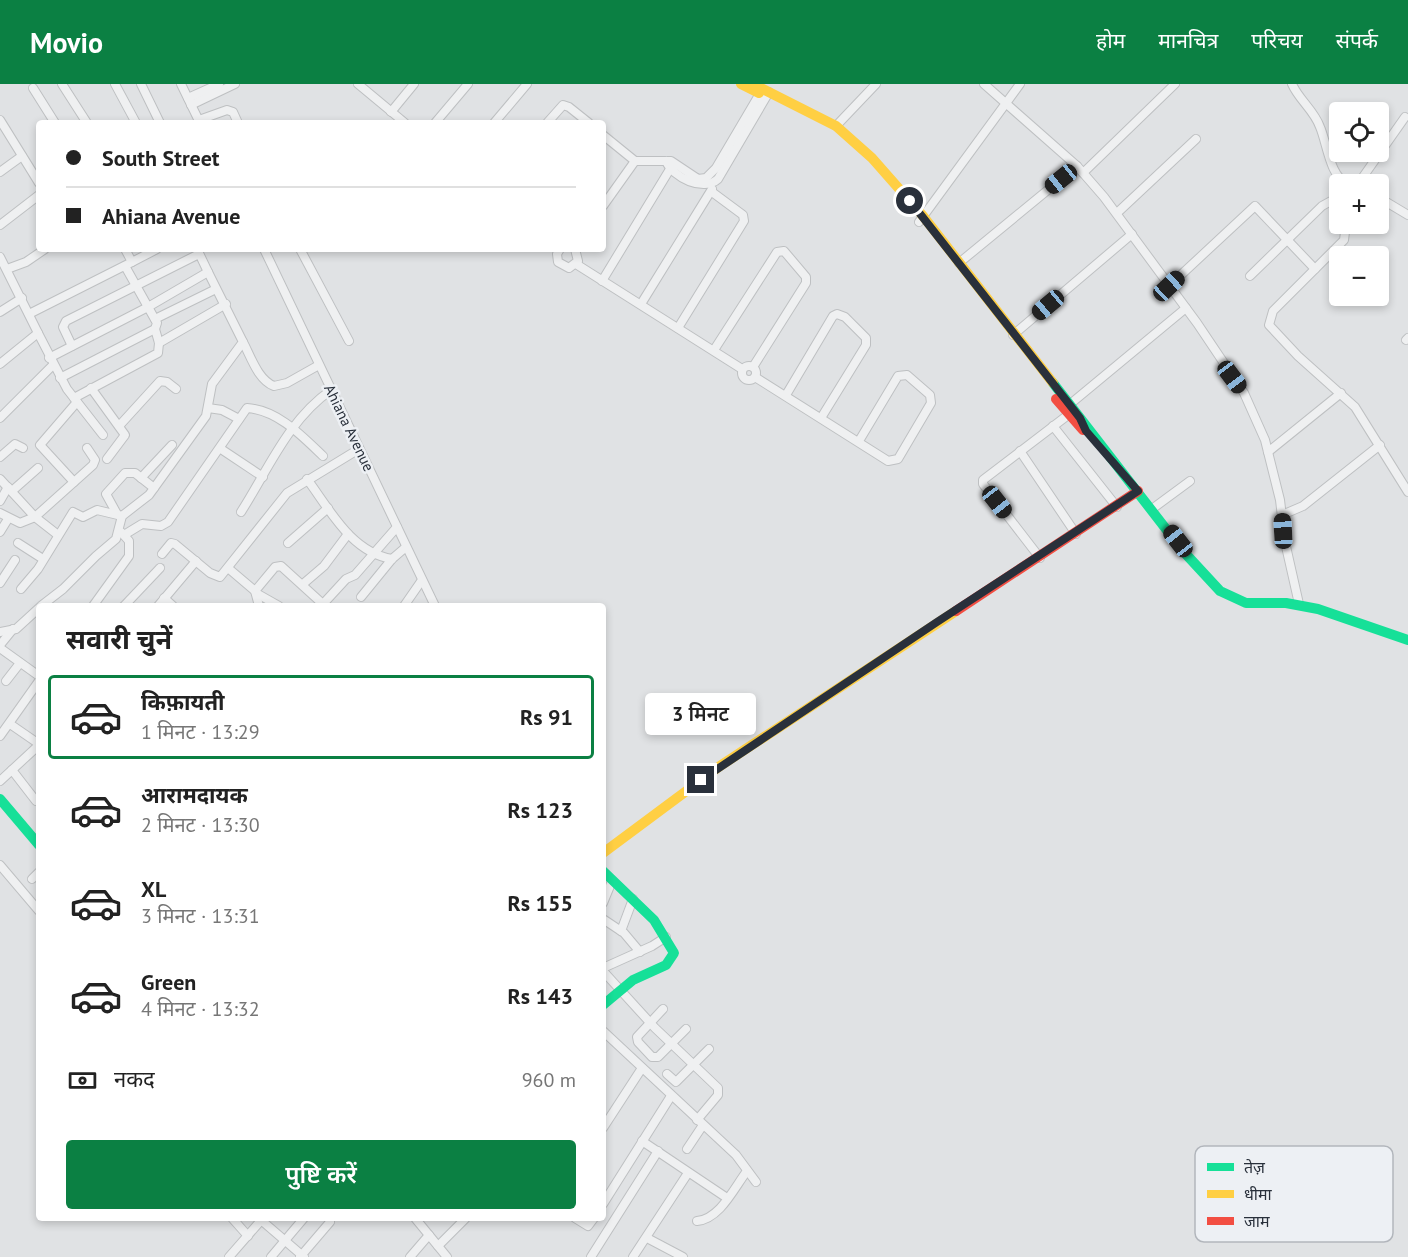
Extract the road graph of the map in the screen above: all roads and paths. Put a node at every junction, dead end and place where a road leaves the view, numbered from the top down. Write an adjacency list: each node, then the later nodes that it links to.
1 (62, 84): 24 (street)
2 (115, 84): 25 (street)
3 (141, 84): 26 (street)
4 (181, 84): 20 (street)
5 (219, 84): 20 (street)
6 (235, 84): 20 (street)
7 (358, 84): 21 (street)
8 (414, 84): 21 (street)
9 (468, 84): 31 (street)
10 (527, 84): 32 (street)
11 (741, 84): 18 (street)
12 (876, 84): 36 (street)
13 (984, 84): 19 (street)
14 (1020, 84): 19 (street)
15 (1175, 84): 45 (street)
16 (1292, 84): 46 (street)
17 (33, 88): 23 (street)
18 (762, 91): 36 (street); 37 (street); 56 (street)
19 (1007, 101): 43 (street); 56 (street)
20 (190, 102): 27 (street)
21 (392, 112): 30 (street)
22 (1406, 117): 47 (street)
23 (53, 120)
24 (85, 120)
25 (134, 120)
26 (159, 120)
27 (199, 120)
28 (204, 120): 29 (street)
29 (237, 120)
30 (401, 120)
31 (438, 120)
32 (497, 120)
33 (550, 120): 34 (street)
34 (585, 120)
35 (1, 122): 40 (street)
36 (836, 126): 56 (street)
37 (740, 134): 42 (street); 49 (street)
38 (606, 137): 41 (street)
39 (1196, 139): 54 (street)
40 (22, 156): 44 (street); 48 (street)
41 (635, 161): 42 (street); 51 (street)
42 (668, 165): 49 (street); 78 (street)
43 (1077, 166): 45 (street); 71 (street)
44 (0, 172)
45 (1083, 173): 54 (street)
46 (1338, 174)
47 (1365, 174)
48 (36, 178)
49 (712, 188): 84 (street); 90 (street)
50 (36, 197): 57 (street)
51 (606, 202)
52 (1329, 202): 60 (street)
53 (1389, 204): 55 (street)
54 (1116, 213): 58 (street)
55 (1408, 215)
56 (921, 219): 71 (street); 113 (street)
57 (0, 225)
58 (1132, 234): 80 (street); 93 (street)
59 (1345, 234): 74 (street)
60 (1287, 238): 74 (street); 77 (street); 80 (street)
61 (41, 252): 75 (street)
62 (127, 252): 72 (street)
63 (151, 252): 72 (street)
64 (196, 252): 79 (street)
65 (198, 252): 76 (street)
66 (267, 252): 101 (street, Ahiana Avenue)
67 (302, 252): 94 (street)
68 (558, 252): 73 (street)
69 (576, 252): 73 (street)
70 (0, 257): 75 (street)
71 (959, 263): 93 (street)
72 (129, 264): 79 (street); 88 (street)
73 (576, 264): 78 (street)
74 (1315, 269): 109 (street)
75 (7, 270): 82 (street)
76 (208, 272): 81 (street); 85 (street)
77 (1250, 276)
78 (602, 280): 84 (street)
79 (134, 286): 85 (street); 97 (street)
80 (1169, 286): 86 (street)
81 (216, 289): 83 (street); 89 (street)
82 (22, 298): 87 (street); 88 (street)
83 (226, 304): 95 (street); 96 (street)
84 (640, 304): 90 (street)
85 (148, 307): 89 (street); 97 (street)
86 (1186, 308): 113 (street); 129 (street)
87 (0, 312)
88 (29, 314): 92 (street)
89 (155, 320): 91 (street)
90 (678, 328): 98 (street)
91 (155, 329): 96 (street); 105 (street)
92 (38, 333): 99 (street); 100 (street)
93 (1013, 334): 113 (street)
94 (349, 341)
95 (243, 342): 101 (street); 112 (street)
96 (159, 343): 106 (street)
97 (72, 346): 99 (street)
98 (714, 350): 102 (street); 103 (street)
99 (51, 361): 105 (street); 114 (street)
100 (0, 364)
101 (319, 365): 108 (street, Ahiana Avenue)
102 (753, 367): 103 (street); 104 (street)
103 (742, 369): 104 (street)
104 (755, 377): 110 (street)
105 (60, 378): 111 (street)
106 (91, 388): 111 (street); 117 (street)
107 (176, 389): 117 (street)
108 (331, 390): 119 (street); 127 (street, Ahiana Avenue)
109 (1341, 393): 123 (street); 129 (street)
110 (786, 395): 115 (street); 115 (street)
111 (75, 400): 120 (street); 139 (street)
112 (208, 408): 116 (street); 140 (street)
113 (1068, 410): 118 (street); 142 (street)
114 (0, 417)
115 (821, 418): 121 (street)
116 (238, 419): 119 (street); 126 (street)
117 (119, 426): 132 (street)
118 (1053, 426): 128 (street); 145 (street)
119 (293, 429): 130 (street); 134 (street)
120 (103, 435)
121 (859, 441): 121 (street)
122 (172, 445): 135 (street)
123 (1380, 445): 143 (street); 151 (street)
124 (23, 448): 131 (street)
125 (87, 448): 139 (street)
126 (221, 449): 134 (street); 156 (street)
127 (359, 449): 136 (street); 154 (street, Ahiana Avenue)
128 (1020, 451): 158 (street); 165 (street)
129 (1268, 452): 151 (street)
130 (323, 456)
131 (0, 457)
132 (107, 459)
133 (38, 468): 141 (street)
134 (263, 477): 148 (street)
135 (141, 478): 140 (street); 150 (street)
136 (308, 478): 146 (street); 171 (street)
137 (0, 479): 141 (street)
138 (1190, 481): 147 (street)
139 (74, 482): 152 (street)
140 (154, 488): 150 (street)
141 (10, 489): 144 (street); 152 (street)
142 (1138, 491): 145 (street); 147 (street)
143 (1408, 492)
144 (0, 501)
145 (1117, 507): 158 (street)
146 (328, 508): 157 (street); 161 (street)
147 (1152, 509): 190 (street)
148 (241, 512)
149 (0, 513): 153 (street)
150 (120, 515): 156 (street); 159 (street)
151 (1282, 515): 190 (street)
152 (35, 517): 153 (street); 159 (street)
153 (8, 519): 155 (street)
154 (397, 526): 162 (street, Ahiana Avenue); 164 (street)
155 (0, 532)
156 (122, 533): 179 (street); 180 (street)
157 (348, 534): 164 (street); 174 (street)
158 (1076, 534): 165 (street)
159 (58, 535): 166 (street)
160 (18, 543): 166 (street)
161 (288, 543)
162 (406, 547): 167 (street); 172 (street, Ahiana Avenue)
163 (162, 554): 169 (street)
164 (371, 554): 167 (street); 187 (street)
165 (1040, 558): 209 (street)
166 (43, 559): 175 (street)
167 (392, 559): 177 (street)
168 (15, 560): 173 (street)
169 (196, 561): 171 (street); 178 (street)
170 (160, 568): 181 (street)
171 (228, 568): 176 (street)
172 (422, 580): 188 (street); 189 (street, Ahiana Avenue)
173 (0, 583)
174 (303, 584): 176 (street); 186 (street)
175 (21, 589)
176 (256, 592): 184 (street); 185 (street)
177 (361, 597)
178 (164, 598): 182 (street); 183 (street)
179 (45, 603)
180 (95, 603)
181 (128, 603)
182 (160, 603)
183 (170, 603)
184 (259, 603)
185 (274, 603)
186 (322, 603)
187 (326, 603)
188 (406, 603)
189 (434, 603)
190 (1299, 604): 194 (street)
191 (36, 611): 192 (street)
192 (13, 629): 193 (street); 195 (street)
193 (0, 632)
194 (1408, 640)
195 (0, 647): 196 (street)
196 (20, 663): 197 (street); 198 (street)
197 (36, 676)
198 (6, 681)
199 (36, 684): 200 (street)
200 (10, 724): 201 (street); 202 (street)
201 (0, 736)
202 (36, 744)
203 (36, 748): 204 (street)
204 (12, 770): 205 (street); 206 (street)
205 (0, 781)
206 (36, 801)
207 (1, 804): 208 (street)
208 (36, 842)
209 (606, 851)
210 (0, 865): 217 (street)
211 (606, 874): 214 (street)
212 (36, 875): 213 (street)
213 (32, 879)
214 (612, 881): 215 (street); 216 (street)
215 (606, 896)
216 (633, 899): 219 (street); 220 (street)
217 (36, 907)
218 (606, 921): 219 (street)
219 (621, 931): 221 (street)
220 (666, 937): 221 (street); 224 (street)
221 (640, 952): 222 (street)
222 (606, 968)
223 (606, 973): 224 (street)
224 (618, 990): 225 (street); 227 (street)
225 (606, 1002)
226 (663, 1009): 227 (street)
227 (650, 1023): 230 (street); 230 (street)
228 (686, 1029): 230 (street)
229 (606, 1034): 233 (street)
230 (671, 1044): 232 (street)
231 (709, 1049): 232 (street)
232 (693, 1065): 234 (street); 237 (street)
233 (642, 1068): 235 (street); 236 (street)
234 (667, 1074)
235 (671, 1096): 237 (street); 238 (street)
236 (606, 1123)
237 (700, 1123): 239 (street); 241 (street)
238 (642, 1141): 240 (street); 245 (street)
239 (687, 1149)
240 (658, 1151): 242 (street); 266 (street)
241 (747, 1170): 243 (street); 244 (street)
242 (688, 1173): 244 (street); 258 (street)
243 (756, 1182)
244 (727, 1198): 254 (street)
245 (606, 1199)
246 (235, 1221): 257 (street)
247 (260, 1221): 257 (street)
248 (264, 1221): 259 (street)
249 (302, 1221): 259 (street)
250 (417, 1221): 256 (street)
251 (463, 1221): 260 (street)
252 (580, 1221): 253 (street)
253 (592, 1221)
254 (697, 1221)
255 (330, 1222): 261 (street)
256 (429, 1235): 260 (street); 264 (street)
257 (248, 1236): 262 (street)
258 (647, 1238): 267 (street); 268 (street)
259 (285, 1241): 261 (street); 263 (street)
260 (438, 1246): 265 (street)
261 (302, 1256)
262 (229, 1257)
263 (271, 1257)
264 (410, 1257)
265 (447, 1257)
266 (591, 1257)
267 (633, 1257)
268 (683, 1257)

